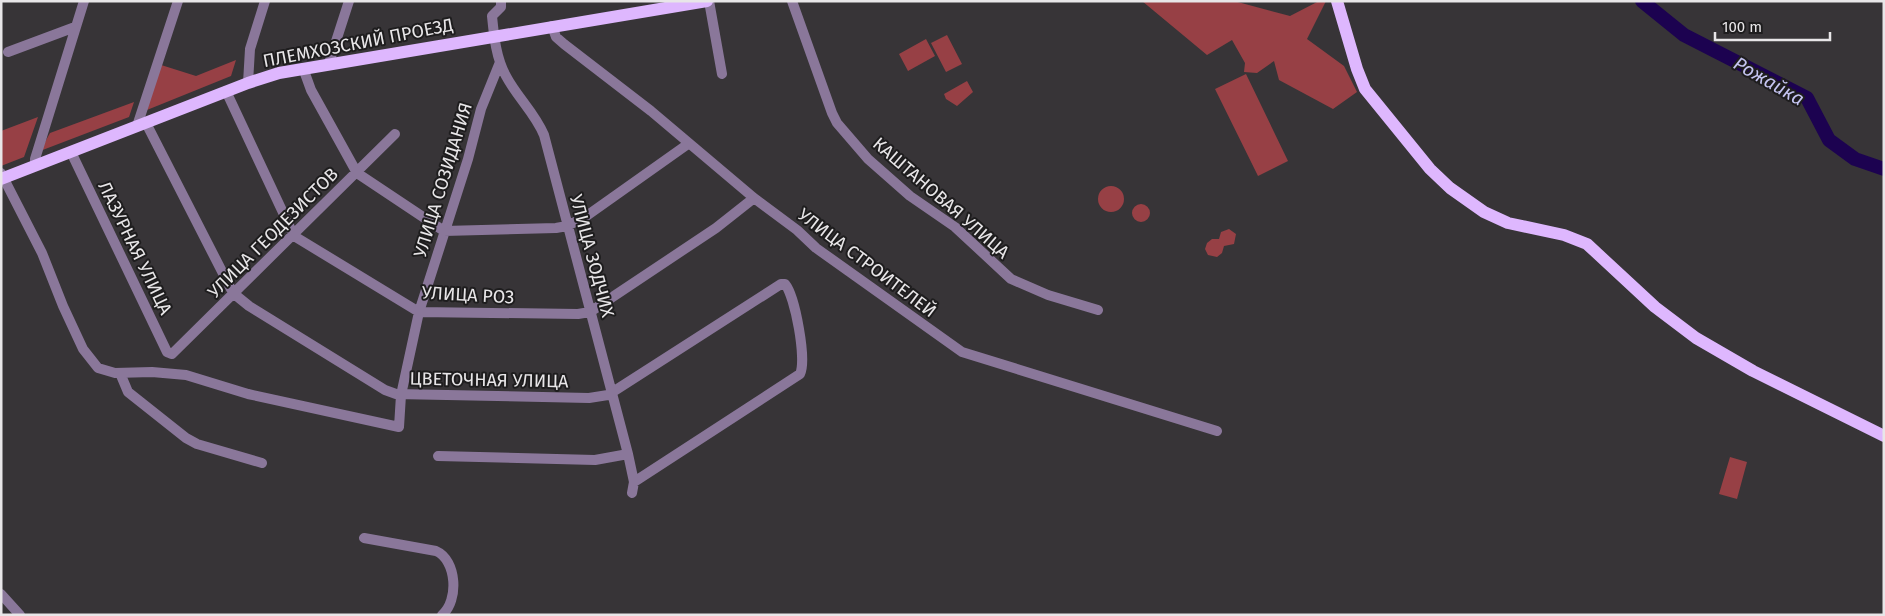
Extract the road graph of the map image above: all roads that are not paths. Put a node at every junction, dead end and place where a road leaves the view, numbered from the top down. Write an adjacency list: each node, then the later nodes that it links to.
1 (84, 1): 11 (street)
2 (178, 1): 20 (street)
3 (265, 1): 18 (street)
4 (349, 1): 15 (street)
5 (502, 1): 12 (street, УЛИЦА ЗОДЧИХ)
6 (708, 1): 9 (main road, ПЛЕМХОЗСКИЙ ПРОЕЗД); 17 (street)
7 (792, 1): 32 (street, КАШТАНОВАЯ УЛИЦА)
8 (1337, 1): 40 (main road)
9 (646, 6): 10 (main road, ПЛЕМХОЗСКИЙ ПРОЕЗД)
10 (552, 26): 12 (main road, ПЛЕМХОЗСКИЙ ПРОЕЗД); 22 (street, УЛИЦА СТРОИТЕЛЕЙ)
11 (75, 27): 13 (street); 24 (street)
12 (494, 36): 14 (street, УЛИЦА ЗОДЧИХ); 15 (main road, ПЛЕМХОЗСКИЙ ПРОЕЗД)
13 (8, 52)
14 (500, 62): 28 (street, УЛИЦА ЗОДЧИХ); 29 (street, УЛИЦА СОЗИДАНИЯ)
15 (329, 63): 16 (main road, ПЛЕМХОЗСКИЙ ПРОЕЗД)
16 (303, 68): 18 (main road, ПЛЕМХОЗСКИЙ ПРОЕЗД); 25 (street)
17 (722, 74)
18 (248, 83): 19 (main road, ПЛЕМХОЗСКИЙ ПРОЕЗД)
19 (226, 91): 20 (main road, ПЛЕМХОЗСКИЙ ПРОЕЗД); 30 (street)
20 (142, 124): 23 (main road, ПЛЕМХОЗСКИЙ ПРОЕЗД); 31 (street, ЦВЕТОЧНАЯ УЛИЦА)
21 (395, 134): 25 (street, УЛИЦА ГЕОДЕЗИСТОВ)
22 (688, 144): 27 (street, УЛИЦА СТРОИТЕЛЕЙ); 28 (street)
23 (71, 152): 24 (main road, ПЛЕМХОЗСКИЙ ПРОЕЗД); 35 (street, ЛАЗУРНАЯ УЛИЦА)
24 (35, 166): 26 (main road, ПЛЕМХОЗСКИЙ ПРОЕЗД)
25 (357, 173): 29 (street); 30 (street, УЛИЦА ГЕОДЕЗИСТОВ)
26 (2, 177): 36 (street)
27 (754, 198): 34 (street, УЛИЦА РОЗ); 39 (street, УЛИЦА СТРОИТЕЛЕЙ)
28 (567, 226): 29 (street); 34 (street, УЛИЦА ЗОДЧИХ)
29 (444, 231): 33 (street, УЛИЦА СОЗИДАНИЯ)
30 (294, 236): 31 (street, УЛИЦА ГЕОДЕЗИСТОВ); 33 (street, УЛИЦА РОЗ)
31 (234, 294): 35 (street, УЛИЦА ГЕОДЕЗИСТОВ); 38 (street, ЦВЕТОЧНАЯ УЛИЦА)
32 (1098, 310)
33 (418, 312): 34 (street, УЛИЦА РОЗ); 38 (street, УЛИЦА СОЗИДАНИЯ)
34 (590, 312): 37 (street, УЛИЦА ЗОДЧИХ)
35 (173, 354)
36 (120, 373): 38 (street, УЛИЦА СОЗИДАНИЯ); 43 (street)
37 (613, 394): 38 (street, ЦВЕТОЧНАЯ УЛИЦА); 41 (street, УЛИЦА ЗОДЧИХ); 44 (street, ЦВЕТОЧНАЯ УЛИЦА)
38 (402, 395)
39 (1217, 431)
40 (1884, 436)
41 (628, 454): 42 (street); 44 (street, УЛИЦА ЗОДЧИХ)
42 (438, 456)
43 (262, 463)
44 (634, 482): 45 (street, УЛИЦА ЗОДЧИХ)
45 (632, 493)
46 (364, 538): 49 (street)
47 (1, 594): 48 (street)
48 (20, 615)
49 (442, 615)

